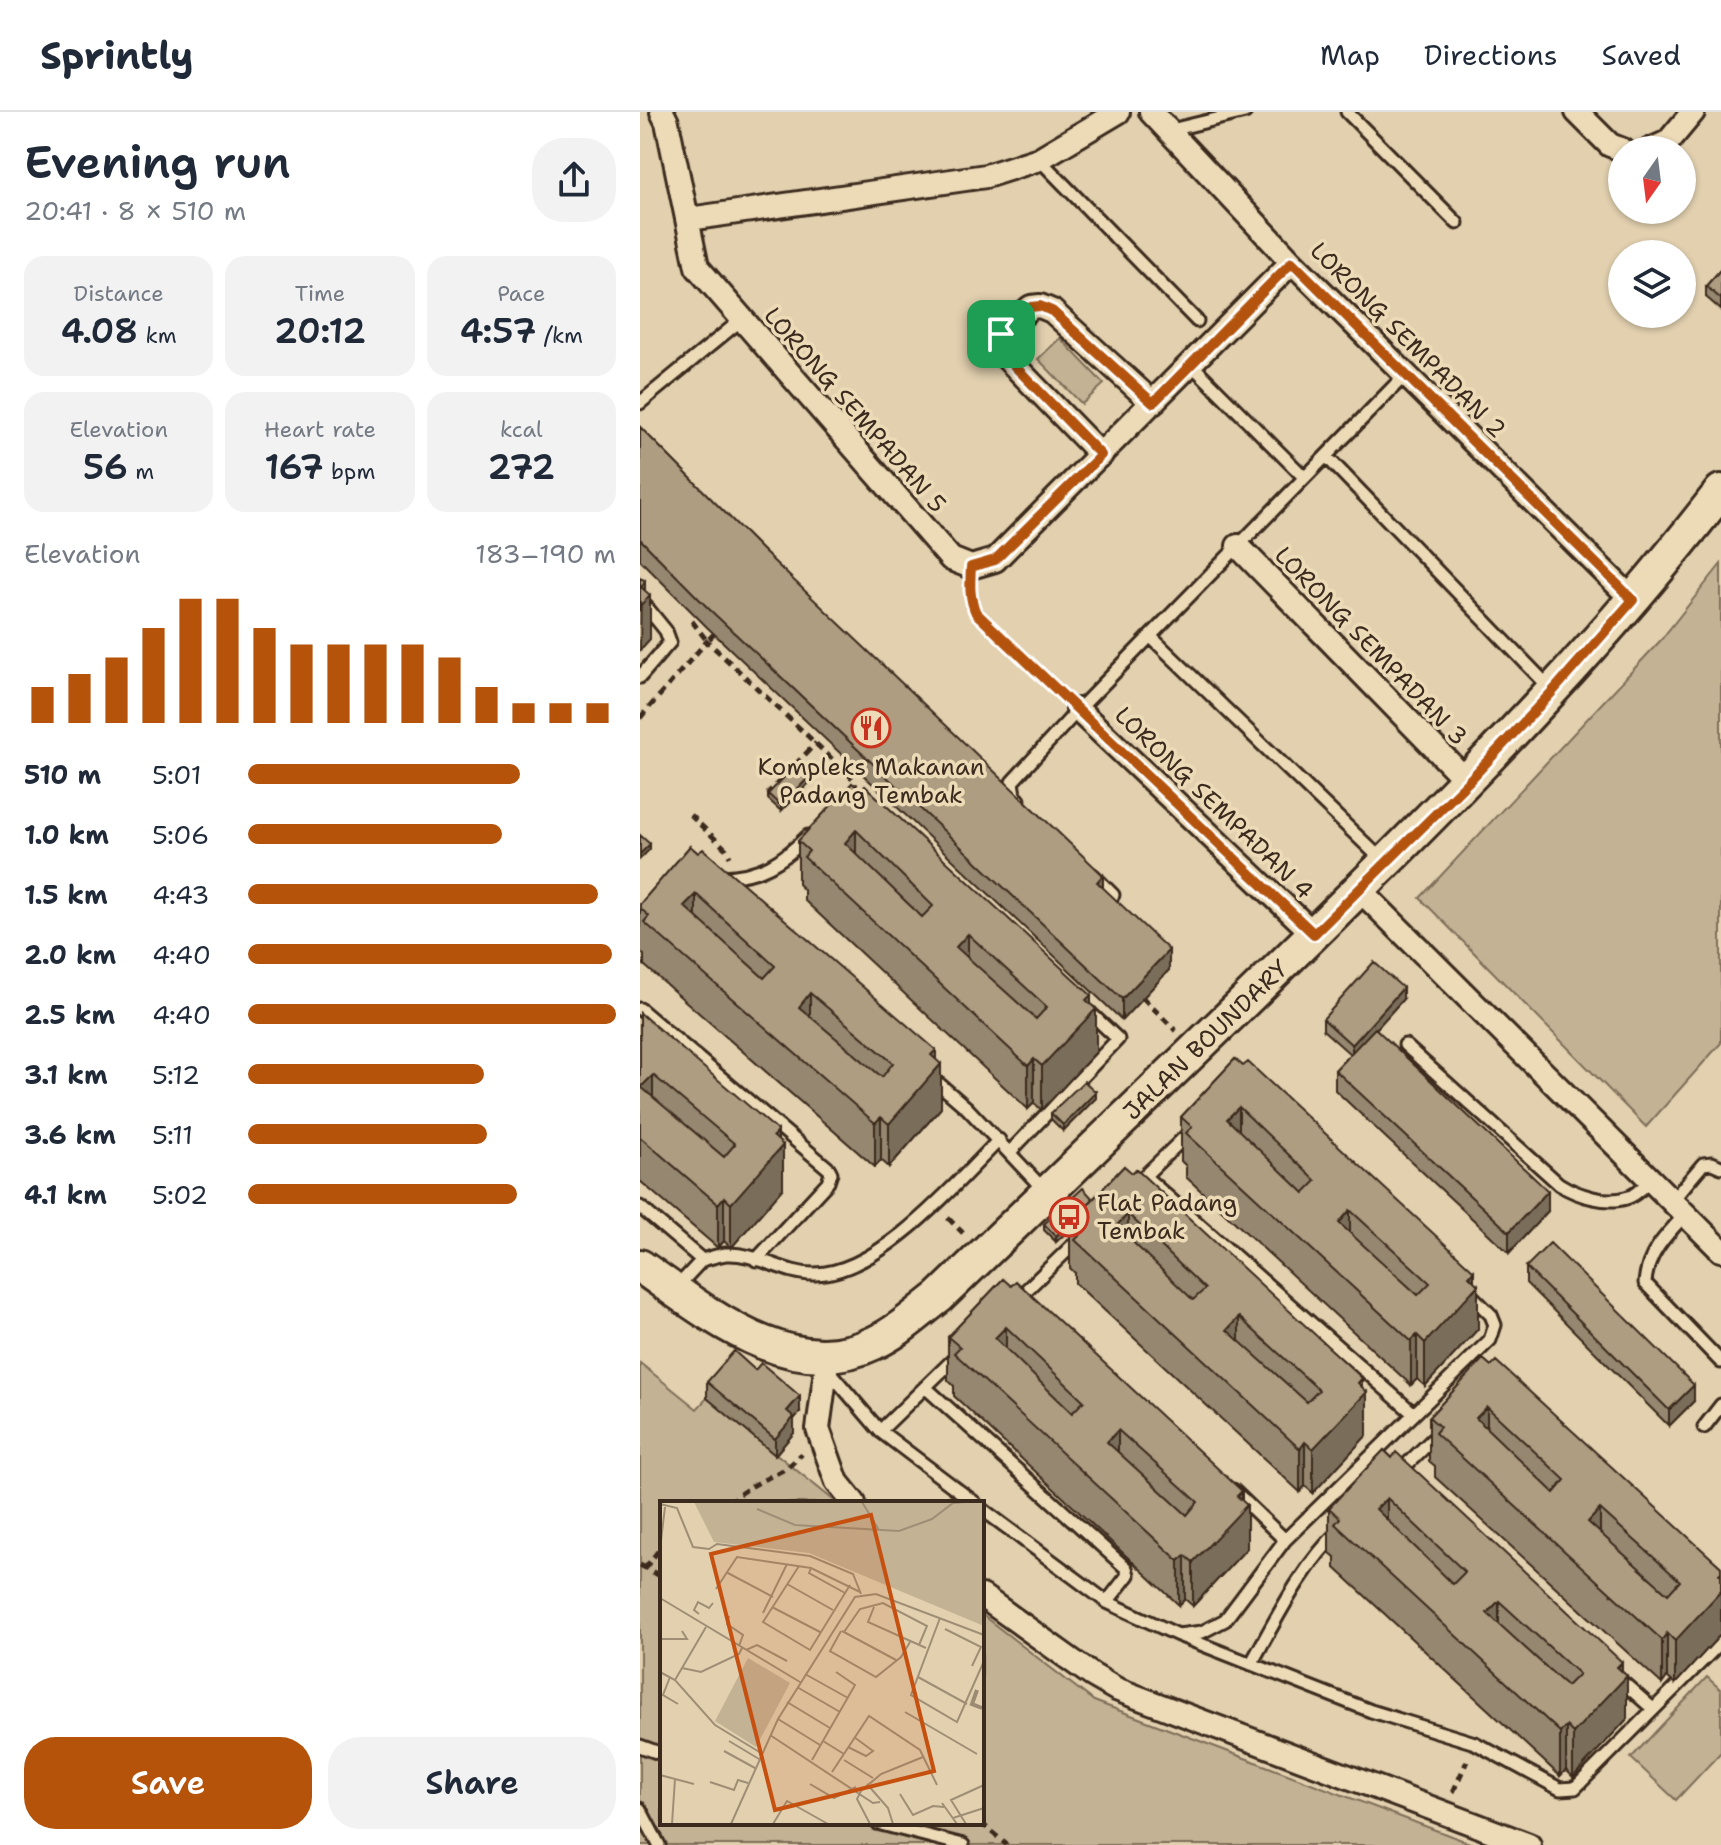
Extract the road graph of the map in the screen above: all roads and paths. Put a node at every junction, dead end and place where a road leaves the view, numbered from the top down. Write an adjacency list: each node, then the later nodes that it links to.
1 (662, 112): 13 (street, LORONG SEMPADAN 5)
2 (1118, 112): 8 (street)
3 (1151, 112): 9 (street, LORONG SEMPADAN 2)
4 (1245, 112): 9 (lane)
5 (1347, 112): 14 (lane)
6 (1577, 112): 11 (street)
7 (1693, 112): 10 (street)
8 (1087, 121): 12 (street)
9 (1167, 131): 15 (street, LORONG SEMPADAN 2)
10 (1673, 136)
11 (1608, 143)
12 (1039, 159): 13 (street); 17 (lane)
13 (689, 219): 16 (street, LORONG SEMPADAN 5)
14 (1457, 223)
15 (1292, 262): 18 (street); 19 (street, LORONG SEMPADAN 2)
16 (741, 320): 20 (lane); 27 (street, LORONG SEMPADAN 5)
17 (1197, 321)
18 (1191, 364): 21 (street); 24 (lane)
19 (1405, 375): 23 (lane); 29 (street, LORONG SEMPADAN 2)
20 (640, 403)
21 (1153, 403): 22 (street); 22 (street)
22 (1101, 455): 27 (street)
23 (1326, 456): 24 (lane); 35 (lane)
24 (1304, 477): 26 (lane)
25 (1719, 497): 29 (street, JALAN BOUNDARY)
26 (1238, 546): 32 (lane); 39 (street, LORONG SEMPADAN 3)
27 (971, 567): 36 (path)
28 (640, 599): 34 (lane)
29 (1633, 600): 35 (street, JALAN BOUNDARY)
30 (692, 621): 33 (path)
31 (714, 634): 33 (path)
32 (1150, 636): 36 (lane); 47 (lane)
33 (707, 641): 37 (path); 38 (path)
34 (640, 677)
35 (1553, 691): 39 (street, JALAN BOUNDARY)
36 (1078, 710): 42 (lane); 51 (street, LORONG SEMPADAN 4)
37 (640, 718)
38 (816, 743): 40 (path); 41 (path)
39 (1468, 782): 47 (street, JALAN BOUNDARY)
40 (772, 795)
41 (857, 798)
42 (1025, 806)
43 (690, 815): 45 (path)
44 (819, 824): 48 (lane)
45 (726, 849)
46 (1080, 862): 50 (lane)
47 (1385, 863): 49 (street, JALAN BOUNDARY)
48 (712, 881)
49 (1359, 889): 51 (street, JALAN BOUNDARY); 63 (street)
50 (1113, 895)
51 (1314, 934): 56 (street, JALAN BOUNDARY)
52 (1073, 997): 60 (lane)
53 (1143, 998): 56 (path)
54 (640, 1009): 73 (lane)
55 (1405, 1045): 63 (lane)
56 (1196, 1051): 64 (street, JALAN BOUNDARY)
57 (919, 1066): 59 (lane)
58 (1200, 1122): 62 (lane)
59 (999, 1140): 60 (lane); 73 (lane)
60 (1010, 1152): 64 (lane)
61 (1721, 1167): 67 (lane)
62 (1144, 1176): 65 (lane); 85 (lane)
63 (1650, 1181): 67 (street)
64 (1047, 1193): 81 (street, JALAN BOUNDARY)
65 (1122, 1197)
66 (640, 1207): 72 (lane)
67 (1678, 1208): 71 (street); 82 (lane)
68 (955, 1225): 70 (path)
69 (1090, 1229): 76 (lane)
70 (964, 1234)
71 (1721, 1250)
72 (702, 1260): 73 (lane); 77 (lane)
73 (756, 1260)
74 (640, 1266): 77 (street, JALAN BOUNDARY)
75 (1459, 1282): 85 (lane)
76 (1024, 1292): 78 (lane); 79 (lane)
77 (679, 1293): 81 (street, JALAN BOUNDARY)
78 (1035, 1303)
79 (1002, 1313)
80 (969, 1345): 83 (lane)
81 (828, 1362): 88 (lane); 89 (street)
82 (1721, 1362)
83 (925, 1387): 88 (lane); 104 (lane)
84 (1721, 1405): 87 (lane)
85 (1414, 1414): 99 (lane)
86 (1450, 1422): 90 (lane)
87 (1704, 1427)
88 (880, 1431): 96 (lane)
89 (821, 1438): 94 (path); 95 (street)
90 (1395, 1476): 92 (lane); 93 (lane)
91 (1228, 1486): 99 (lane)
92 (1385, 1486)
93 (1407, 1487)
94 (731, 1501)
95 (852, 1501)
96 (972, 1501)
97 (984, 1510): 104 (lane)
98 (1353, 1517): 107 (lane)
99 (1285, 1540): 105 (lane)
100 (660, 1548): 101 (path)
101 (642, 1566): 102 (path)
102 (660, 1576)
103 (984, 1597): 114 (street)
104 (1107, 1602): 105 (lane)
105 (1178, 1635): 107 (lane)
106 (1721, 1642): 109 (lane)
107 (1251, 1664): 110 (lane)
108 (1606, 1667): 109 (lane)
109 (1653, 1709): 110 (lane)
110 (1475, 1743): 114 (path)
111 (640, 1746): 112 (lane)
112 (660, 1753)
113 (640, 1809): 117 (lane)
114 (1445, 1811): 120 (street)
115 (885, 1825): 118 (lane)
116 (983, 1825): 119 (path)
117 (659, 1845)
118 (963, 1845)
119 (1007, 1845)
120 (1529, 1845)

